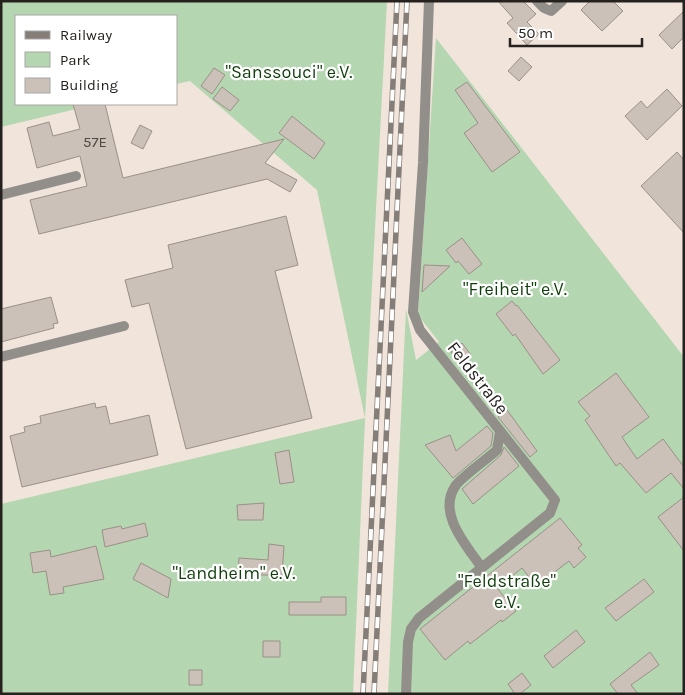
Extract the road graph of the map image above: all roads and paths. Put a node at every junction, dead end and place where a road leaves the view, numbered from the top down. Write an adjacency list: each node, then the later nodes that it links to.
1 (429, 1): 8 (lane, Feldstraße)
2 (537, 1): 3 (lane)
3 (562, 1)
4 (76, 176): 5 (lane)
5 (1, 195)
6 (124, 326): 7 (lane)
7 (1, 357)
8 (500, 432): 9 (lane); 9 (lane, Feldstraße)
9 (482, 568): 10 (lane, Feldstraße)
10 (406, 694)

